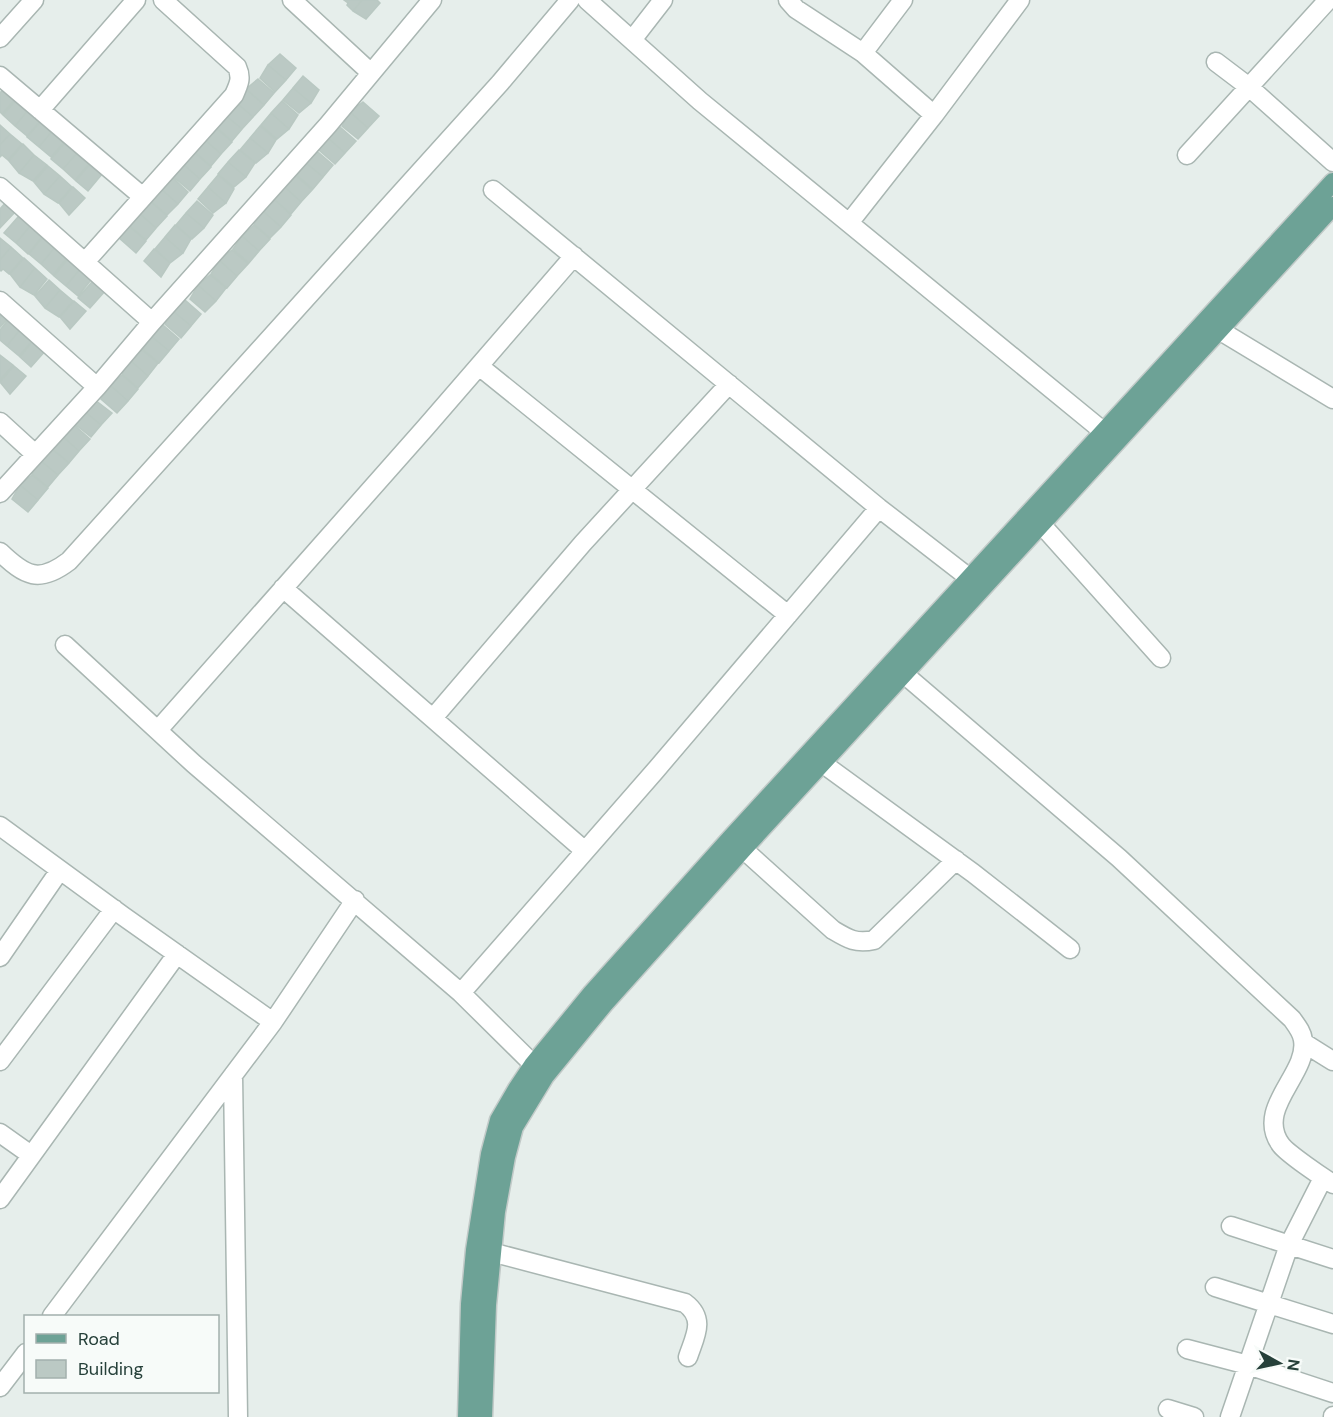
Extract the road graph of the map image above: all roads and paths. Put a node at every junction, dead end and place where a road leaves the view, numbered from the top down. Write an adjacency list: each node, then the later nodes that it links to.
1 (34, 0): 13 (street)
2 (136, 0): 20 (street)
3 (163, 0): 27 (street)
4 (292, 0): 17 (street)
5 (432, 0): 17 (street)
6 (570, 0): 46 (street)
7 (586, 0): 14 (street)
8 (663, 0): 14 (street)
9 (903, 0): 15 (street)
10 (1020, 0): 21 (street)
11 (1328, 0): 19 (street)
12 (796, 3): 15 (street)
13 (1, 36)
14 (632, 40): 29 (street)
15 (863, 53): 21 (street)
16 (1216, 62): 19 (street)
17 (371, 73): 33 (street)
18 (0, 76): 20 (street)
19 (1249, 87): 22 (street); 23 (street)
20 (40, 110): 27 (street)
21 (934, 115): 29 (street)
22 (1186, 155)
23 (1333, 162)
24 (1333, 182): 40 (main road)
25 (0, 187): 31 (street)
26 (493, 189): 30 (street)
27 (143, 197): 31 (street)
28 (1333, 206): 34 (main road)
29 (849, 223): 40 (street)
30 (574, 256): 35 (street); 36 (street)
31 (85, 262): 33 (street)
32 (0, 301): 37 (street)
33 (152, 322): 37 (street)
34 (1219, 330): 38 (street); 40 (main road)
35 (479, 366): 42 (street); 48 (street)
36 (729, 384): 42 (street); 44 (street)
37 (97, 387): 41 (street)
38 (1333, 399)
39 (0, 422): 41 (street)
40 (1110, 437): 45 (main road); 47 (main road)
41 (35, 454): 43 (street)
42 (632, 490): 49 (street); 53 (street)
43 (0, 493)
44 (879, 508): 47 (street); 49 (street)
45 (1041, 524): 47 (main road); 51 (street)
46 (0, 552)
47 (975, 583): 52 (main road); 57 (main road)
48 (284, 588): 53 (street); 54 (street)
49 (788, 615): 58 (street)
50 (65, 645): 54 (street)
51 (1161, 658)
52 (904, 674): 55 (main road); 68 (street)
53 (433, 718): 58 (street)
54 (158, 730): 61 (street)
55 (822, 763): 57 (main road); 59 (street)
56 (2, 833): 60 (street)
57 (737, 844): 59 (street); 71 (main road)
58 (585, 851): 66 (street)
59 (956, 861): 63 (street)
60 (60, 870): 62 (street); 65 (street)
61 (355, 900): 66 (street); 67 (street)
62 (114, 909): 64 (street); 69 (street)
63 (1070, 949)
64 (177, 954): 67 (street); 74 (street)
65 (0, 957)
66 (460, 993): 71 (street)
67 (273, 1022): 72 (street)
68 (1304, 1042): 70 (street); 75 (street)
69 (0, 1061)
70 (1333, 1061)
71 (539, 1070): 79 (main road); 93 (main road)
72 (233, 1075): 83 (street); 92 (street)
73 (0, 1132): 74 (street)
74 (32, 1155): 76 (street)
75 (1328, 1181): 78 (street)
76 (0, 1198)
77 (1231, 1226): 78 (street)
78 (1289, 1245): 80 (street); 82 (street)
79 (491, 1252): 87 (street); 94 (main road)
80 (1333, 1259)
81 (1215, 1287): 82 (street)
82 (1268, 1305): 84 (street); 88 (street)
83 (53, 1315)
84 (1333, 1324)
85 (1187, 1349): 88 (street)
86 (24, 1356): 89 (street)
87 (688, 1357)
88 (1248, 1365): 90 (street); 96 (street)
89 (0, 1388)
90 (1333, 1392)
91 (1168, 1409): 95 (street)
92 (238, 1417)
93 (467, 1417)
94 (483, 1417)
95 (1194, 1417)
96 (1230, 1417)

